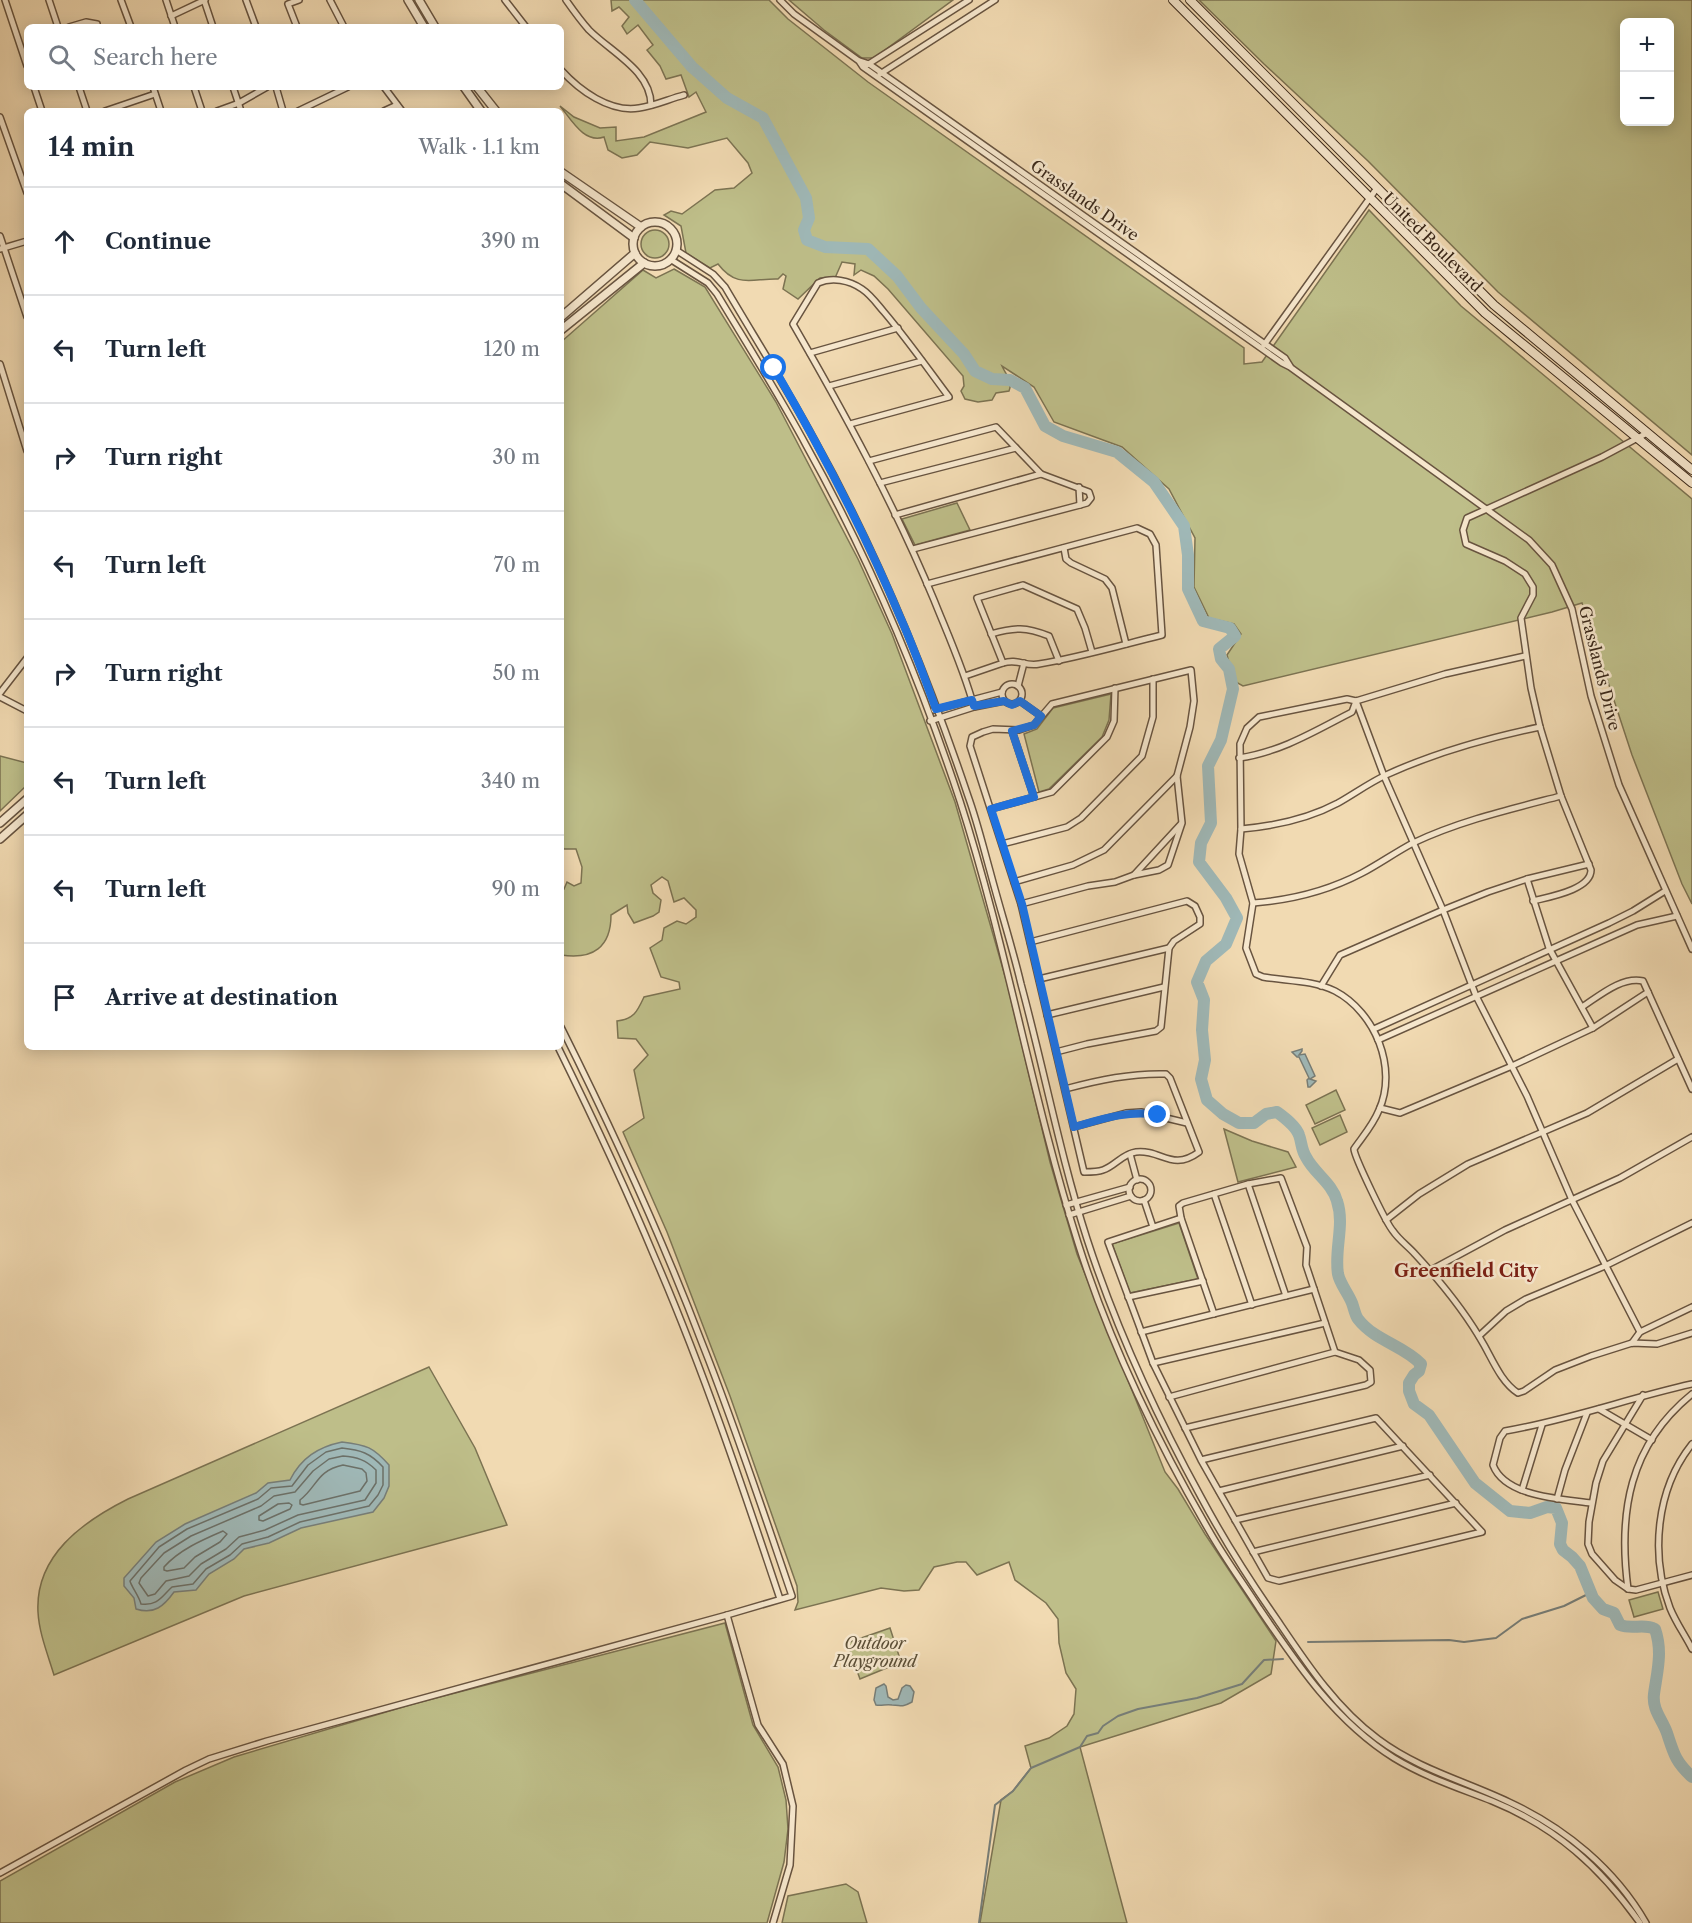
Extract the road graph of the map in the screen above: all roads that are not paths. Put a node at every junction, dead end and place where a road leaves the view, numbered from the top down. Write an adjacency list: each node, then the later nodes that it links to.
1 (5, 0): 18 (street)
2 (49, 0): 21 (street)
3 (121, 0): 24 (street)
4 (166, 0): 20 (street)
5 (205, 0): 20 (street); 26 (street)
6 (246, 0): 27 (street)
7 (299, 0): 28 (street)
8 (330, 0): 29 (street)
9 (408, 0): 30 (street)
10 (419, 0): 31 (street)
11 (505, 0): 32 (street)
12 (566, 0): 52 (street)
13 (780, 0): 34 (street, Grasslands Drive)
14 (969, 0): 34 (street)
15 (995, 0): 36 (street)
16 (1173, 0): 71 (main road, United Boulevard)
17 (1190, 0): 70 (main road, United Boulevard)
18 (8, 10): 19 (street); 33 (street)
19 (0, 12)
20 (171, 16): 25 (street)
21 (57, 24)
22 (79, 24): 23 (street)
23 (97, 24)
24 (130, 24)
25 (174, 24)
26 (212, 24)
27 (255, 24)
28 (296, 24)
29 (342, 24)
30 (422, 24)
31 (433, 24)
32 (524, 24)
33 (24, 57)
34 (866, 66): 36 (street, Grasslands Drive)
35 (564, 73): 52 (street)
36 (879, 74): 85 (street, Grasslands Drive)
37 (35, 90): 53 (street)
38 (80, 90): 54 (street)
39 (154, 90): 48 (street)
40 (195, 90): 57 (street)
41 (234, 90): 50 (street)
42 (262, 90): 50 (street)
43 (277, 90): 60 (street)
44 (342, 90): 61 (street)
45 (386, 90): 51 (street)
46 (466, 90): 64 (street)
47 (479, 90): 65 (street)
48 (155, 94): 55 (street); 56 (street)
49 (684, 95): 52 (street)
50 (238, 103): 58 (street); 59 (street)
51 (398, 105): 62 (street); 63 (street)
52 (651, 105)
53 (41, 108)
54 (86, 108)
55 (114, 108)
56 (160, 108)
57 (201, 108)
58 (225, 108)
59 (240, 108)
60 (282, 108)
61 (303, 108)
62 (391, 108)
63 (400, 108)
64 (479, 108)
65 (494, 108)
66 (0, 117): 68 (street)
67 (564, 174): 72 (street)
68 (24, 185)
69 (564, 186): 74 (street)
70 (1377, 188): 71 (street); 91 (main road, United Boulevard)
71 (1369, 197): 85 (street); 92 (main road, United Boulevard)
72 (641, 227): 74 (street); 77 (street)
73 (0, 236): 76 (street)
74 (634, 238): 78 (street)
75 (24, 242): 76 (street)
76 (2, 249): 81 (street)
77 (676, 249): 79 (street); 127 (street)
78 (635, 253): 80 (street); 82 (street)
79 (670, 259): 80 (street); 128 (street)
80 (644, 262): 83 (street)
81 (24, 309)
82 (564, 314)
83 (564, 328)
84 (898, 328): 86 (street); 86 (street); 87 (street)
85 (1263, 346): 102 (street, Grasslands Drive)
86 (810, 353): 89 (street)
87 (922, 361): 89 (street); 90 (street)
88 (0, 364): 93 (street)
89 (829, 386): 90 (street)
90 (850, 424): 95 (street)
91 (1647, 433): 92 (street); 96 (main road, United Boulevard)
92 (1639, 439): 99 (main road, United Boulevard); 102 (street)
93 (24, 441)
94 (1016, 448): 95 (street); 97 (street); 98 (street)
95 (868, 461): 98 (street)
96 (1692, 471)
97 (1041, 474): 100 (street); 103 (street)
98 (880, 483): 103 (street)
99 (1692, 483)
100 (1079, 488): 101 (street); 101 (street)
101 (1080, 505): 105 (street)
102 (1487, 509): 110 (street); 152 (street, Grasslands Drive)
103 (895, 515): 105 (street)
104 (1064, 548): 106 (street); 108 (street); 108 (street)
105 (913, 549): 106 (street)
106 (927, 584): 115 (street)
107 (991, 634): 109 (street); 111 (street); 113 (street)
108 (1126, 644): 109 (street)
109 (1092, 652): 111 (street)
110 (1525, 656): 124 (street); 132 (street)
111 (1059, 661): 114 (street)
112 (24, 662): 120 (street)
113 (1003, 663): 114 (street); 115 (street)
114 (1024, 663): 117 (street)
115 (965, 676): 121 (street)
116 (1153, 679): 118 (street); 135 (street); 147 (street)
117 (1018, 686): 119 (street); 123 (street)
118 (1115, 688): 129 (street); 138 (street)
119 (1002, 692): 121 (street); 122 (street)
120 (0, 695): 126 (street)
121 (972, 700): 125 (street); 127 (street)
122 (1004, 701): 123 (street); 125 (street)
123 (1020, 701): 129 (street)
124 (1356, 701): 134 (street); 134 (street); 136 (street)
125 (974, 706): 130 (street)
126 (24, 709)
127 (936, 709): 128 (street); 130 (street)
128 (927, 712): 131 (street)
129 (1041, 716): 133 (street)
130 (940, 718): 131 (street); 194 (street)
131 (930, 721): 195 (street)
132 (1540, 727): 136 (street); 137 (street)
133 (1012, 731): 138 (street); 140 (street)
134 (1239, 758): 144 (street)
135 (1177, 776): 143 (street); 151 (street)
136 (1384, 776): 144 (street); 146 (street)
137 (1561, 796): 146 (street); 148 (street)
138 (1034, 797): 140 (street)
139 (24, 802): 142 (street)
140 (991, 809): 147 (street)
141 (24, 818): 145 (street)
142 (0, 823)
143 (1182, 823): 149 (street); 149 (street)
144 (1241, 829): 154 (street)
145 (0, 839)
146 (1414, 843): 154 (street); 156 (street)
147 (1002, 844): 151 (street)
148 (1589, 864): 150 (street); 153 (street)
149 (1134, 875): 155 (street)
150 (1527, 879): 153 (street); 156 (street)
151 (1014, 882): 155 (street)
152 (1665, 891): 157 (street, Grasslands Drive); 160 (street)
153 (1533, 901): 160 (street)
154 (1253, 903): 165 (street)
155 (1022, 904): 158 (street)
156 (1443, 910): 164 (street); 165 (street)
157 (1677, 916): 161 (street, Grasslands Drive); 162 (street)
158 (1030, 942): 159 (street); 163 (street)
159 (1169, 948): 163 (street); 166 (street)
160 (1549, 948): 162 (street); 164 (street)
161 (1692, 949)
162 (1555, 961): 168 (street); 169 (street)
163 (1039, 979): 170 (street)
164 (1472, 985): 168 (street); 172 (street)
165 (1321, 986): 172 (street)
166 (1164, 987): 170 (street); 176 (street)
167 (1648, 992): 169 (street); 171 (street); 177 (street)
168 (1476, 996): 174 (street); 178 (street)
169 (1582, 1006): 171 (street)
170 (1047, 1015): 176 (street)
171 (1593, 1028): 178 (street)
172 (1374, 1029): 174 (street)
173 (564, 1034): 239 (street)
174 (1378, 1040): 181 (street)
175 (560, 1050): 240 (street)
176 (1056, 1052): 179 (street)
177 (1678, 1059): 180 (street); 184 (street)
178 (1512, 1066): 181 (street); 184 (street)
179 (1065, 1089): 182 (street); 183 (street)
180 (1692, 1089)
181 (1380, 1108): 199 (street)
182 (1187, 1122): 183 (street); 186 (street)
183 (1074, 1127): 186 (street)
184 (1542, 1133): 193 (street); 199 (street)
185 (1692, 1137): 193 (street)
186 (1130, 1154): 187 (street)
187 (1137, 1180): 189 (street); 192 (street)
188 (1248, 1184): 190 (street); 205 (street); 206 (street)
189 (1130, 1187): 191 (street); 194 (street)
190 (1214, 1194): 198 (street); 208 (street)
191 (1131, 1196): 192 (street); 196 (street)
192 (1144, 1200): 201 (street)
193 (1572, 1200): 202 (street); 203 (street)
194 (1076, 1202): 195 (street); 196 (street)
195 (1066, 1205): 197 (street)
196 (1079, 1212): 197 (street); 250 (street)
197 (1069, 1215): 251 (street)
198 (1181, 1218): 201 (street); 204 (street)
199 (1386, 1220): 203 (street)
200 (1692, 1222): 202 (street)
201 (1153, 1227): 207 (street)
202 (1605, 1266): 213 (street); 215 (street)
203 (1429, 1271): 215 (street)
204 (1203, 1281): 207 (street); 210 (street)
205 (1314, 1289): 206 (street); 211 (street)
206 (1286, 1296): 208 (street)
207 (1128, 1297): 212 (street)
208 (1252, 1305): 210 (street)
209 (1692, 1307): 213 (street)
210 (1214, 1314): 212 (street)
211 (1325, 1323): 217 (street); 218 (street)
212 (1141, 1332): 218 (street)
213 (1640, 1332): 216 (street)
214 (1692, 1333): 216 (street)
215 (1479, 1336): 216 (street)
216 (1632, 1343)
217 (1335, 1352): 222 (street); 227 (street)
218 (1153, 1363): 222 (street)
219 (1692, 1384): 221 (street)
220 (1692, 1394): 228 (street)
221 (1642, 1395): 223 (street); 225 (street)
222 (1169, 1396): 227 (street)
223 (1599, 1409): 224 (street); 225 (street)
224 (1587, 1413): 226 (street); 235 (street)
225 (1624, 1424): 228 (street); 237 (street)
226 (1542, 1425): 233 (street); 233 (street)
227 (1185, 1428): 231 (street)
228 (1652, 1440): 246 (street)
229 (1692, 1444): 245 (street)
230 (1403, 1446): 231 (street); 232 (street); 234 (street)
231 (1200, 1460): 234 (street)
232 (1430, 1475): 236 (street); 238 (street)
233 (1522, 1490): 235 (street)
234 (1218, 1491): 238 (street)
235 (1557, 1499): 237 (street)
236 (1456, 1503): 241 (street); 241 (street)
237 (1591, 1503): 246 (street)
238 (1235, 1520): 241 (street)
239 (775, 1548): 240 (street); 242 (street)
240 (764, 1551): 243 (street)
241 (1253, 1552)
242 (780, 1562): 243 (street); 247 (street)
243 (769, 1566): 247 (street)
244 (1692, 1575): 245 (street)
245 (1663, 1582): 246 (street); 249 (street)
246 (1628, 1589)
247 (780, 1599): 248 (street)
248 (727, 1616): 252 (street); 253 (street)
249 (1692, 1649)
250 (1302, 1658): 251 (street); 255 (street)
251 (1296, 1663): 254 (street)
252 (0, 1873)
253 (773, 1923)
254 (1640, 1923)
255 (1646, 1923)

